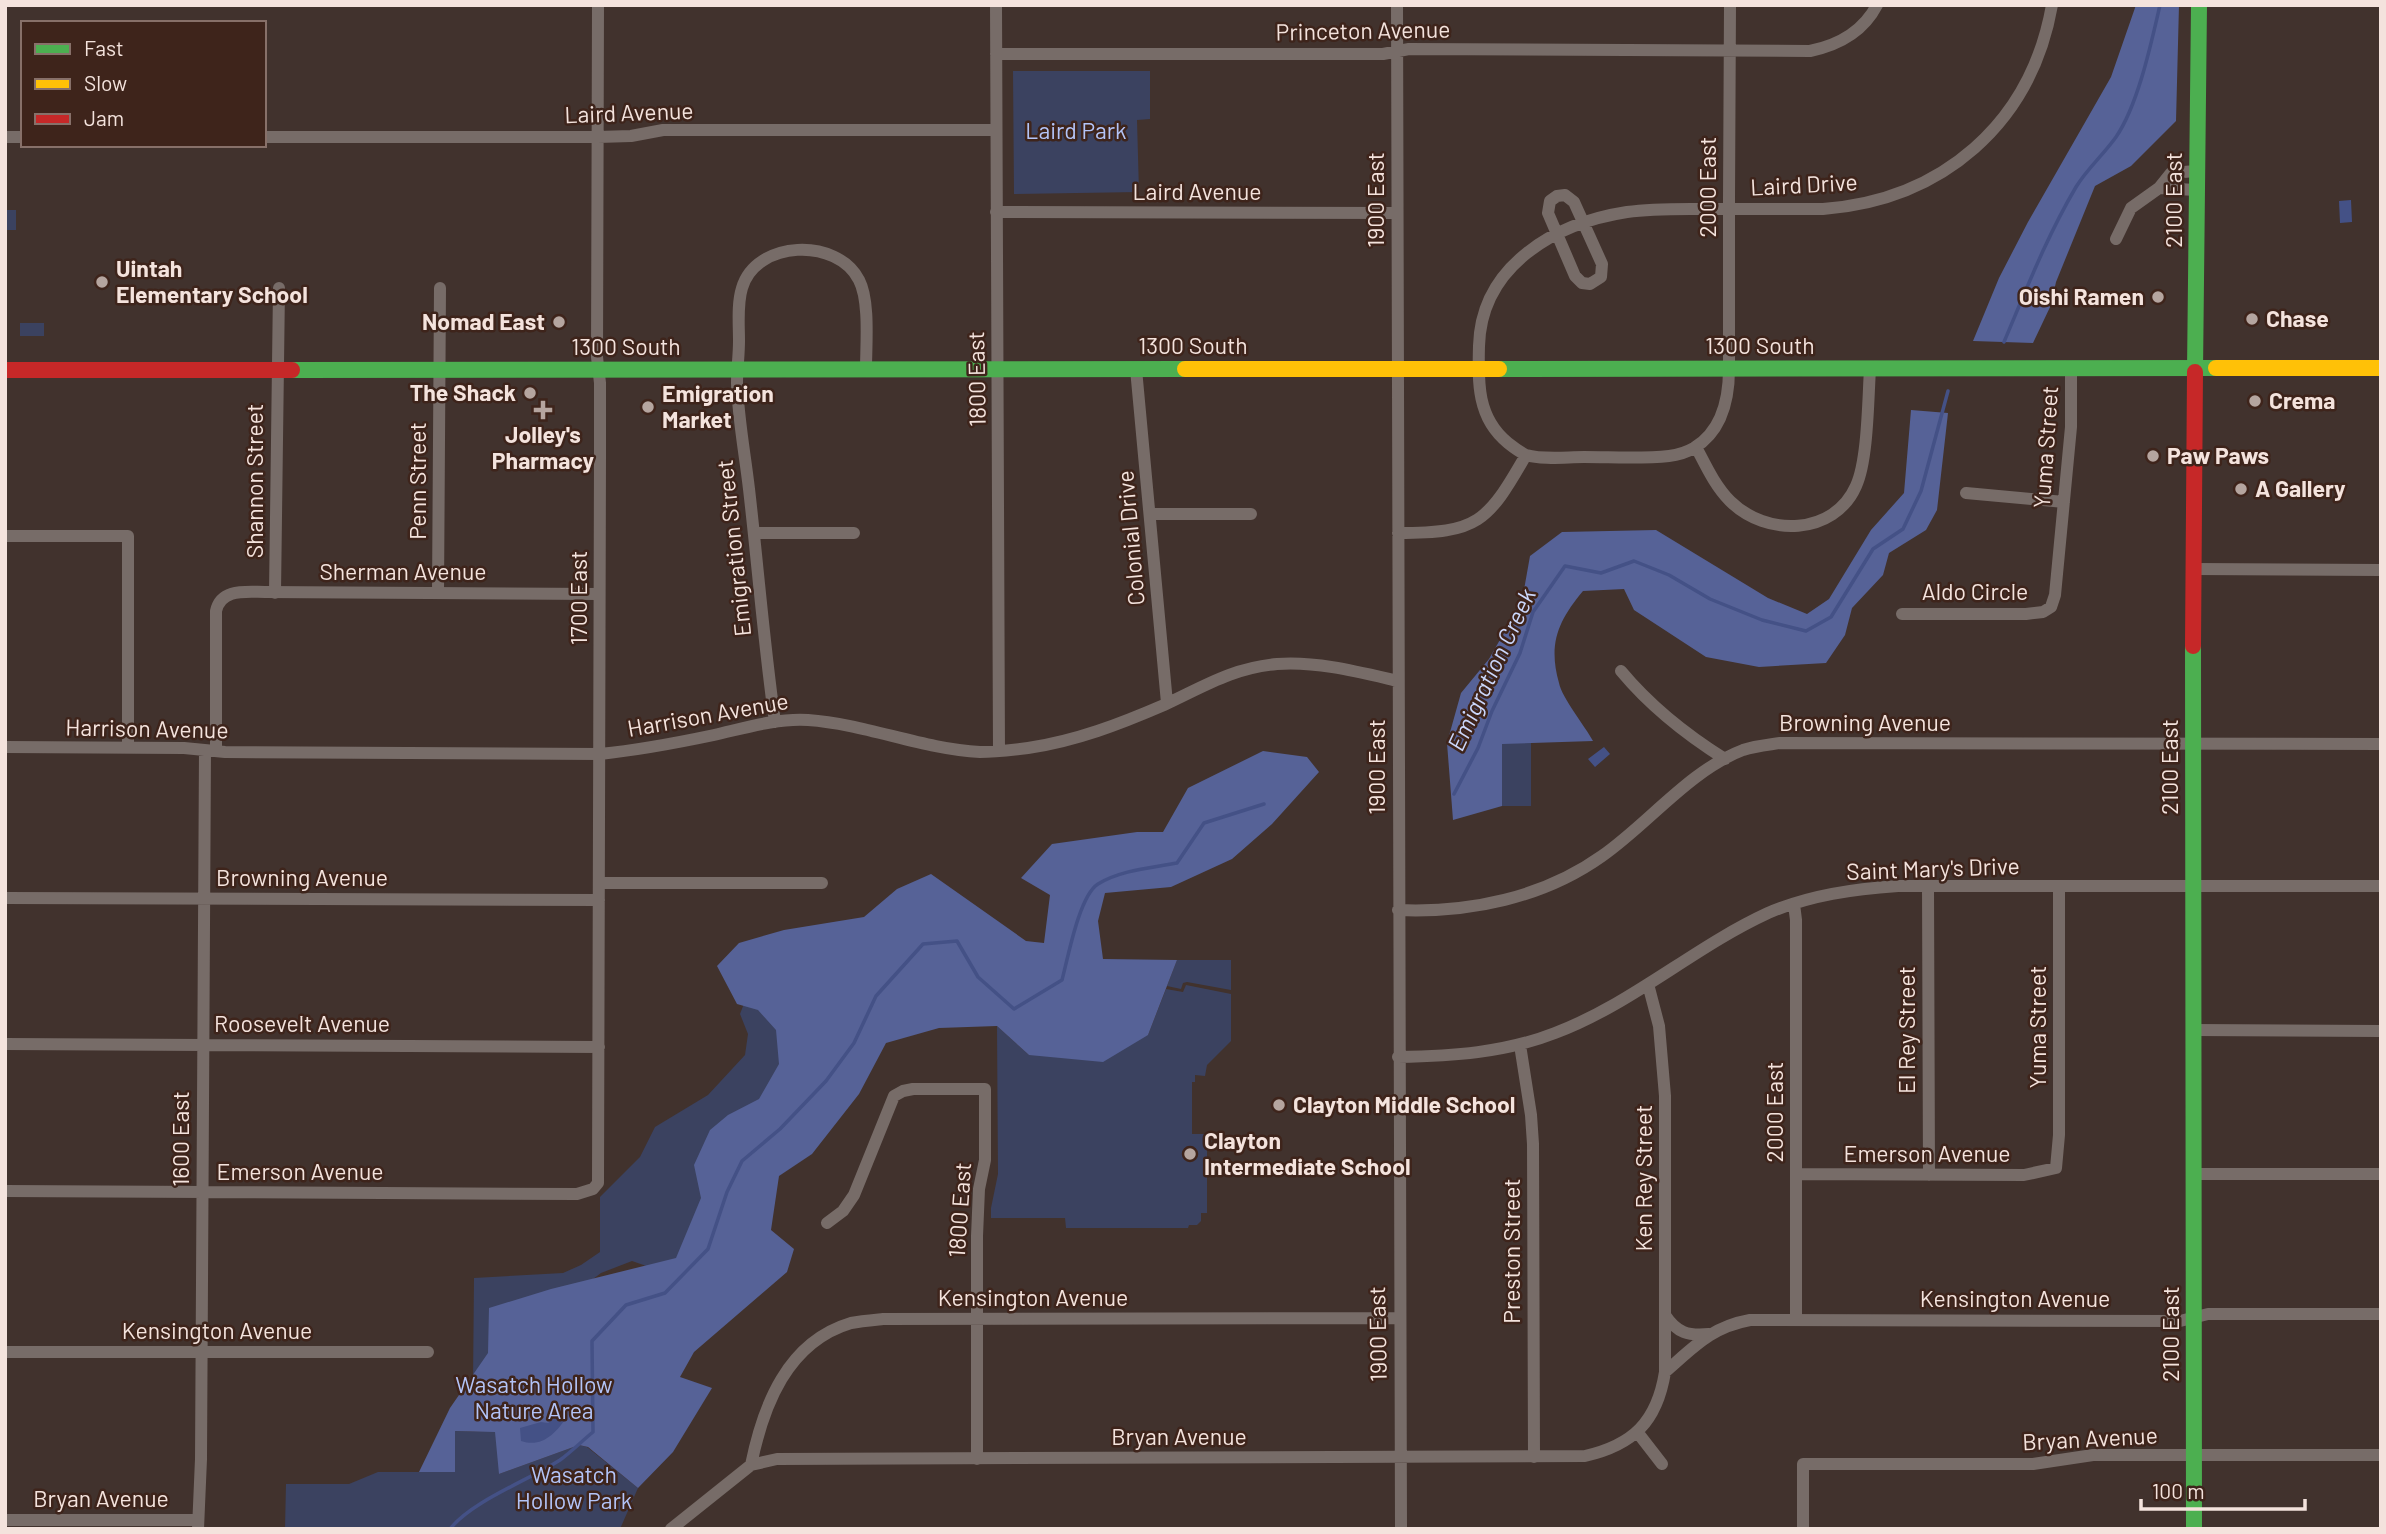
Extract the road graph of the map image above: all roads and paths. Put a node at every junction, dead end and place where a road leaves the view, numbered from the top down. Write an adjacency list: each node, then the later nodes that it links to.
1 (598, 5): 13 (street, 1700 East)
2 (996, 5): 10 (street, 1800 East)
3 (1397, 5): 9 (street, 1900 East)
4 (1730, 5): 8 (street, 2000 East)
5 (1877, 5): 8 (street, Princeton Avenue)
6 (2052, 5): 17 (street, Laird Drive)
7 (2199, 5): 14 (street, 2100 East)
8 (1730, 50): 9 (street, Princeton Avenue); 17 (street, 2000 East)
9 (1397, 52): 10 (street, Princeton Avenue); 19 (street, 1900 East)
10 (996, 54): 11 (street, 1800 East)
11 (996, 131): 13 (street, Laird Avenue); 18 (street, 1800 East)
12 (266, 137): 13 (street, Laird Avenue)
13 (598, 137): 28 (street, 1700 East)
14 (2196, 171): 15 (street); 16 (street, 2100 East)
15 (2159, 188): 16 (street); 22 (street)
16 (2196, 190): 38 (street, 2100 East)
17 (1729, 209): 20 (street, Laird Drive); 35 (street, 2000 East)
18 (996, 212): 19 (street, Laird Avenue); 31 (street, 1800 East)
19 (1397, 213): 33 (street, 1900 East)
20 (1584, 224): 21 (street, Laird Drive); 21 (street); 21 (street)
21 (1558, 235): 34 (street, Laird Drive)
22 (2116, 239)
23 (279, 288): 26 (street, Shannon Street)
24 (440, 288): 27 (street, Penn Street)
25 (2381, 368): 38 (street, 1300 South)
26 (277, 369): 27 (street, 1300 South); 39 (street, 1300 South); 52 (street, Shannon Street)
27 (440, 369): 28 (street, 1300 South); 53 (street, Penn Street)
28 (598, 369): 29 (street, 1300 South); 54 (street, 1700 East)
29 (738, 369): 30 (street, 1300 South); 30 (street); 46 (street, Emigration Street)
30 (866, 369): 31 (street, 1300 South)
31 (999, 369): 32 (street, 1300 South); 67 (street, 1800 East)
32 (1136, 369): 33 (street, 1300 South); 44 (street, Colonial Drive)
33 (1397, 369): 34 (street, 1300 South); 48 (street, 1900 East)
34 (1478, 369): 35 (street, 1300 South); 41 (street, Laird Drive)
35 (1729, 369): 36 (street, 1300 South); 40 (street, 2000 East)
36 (1870, 369): 37 (street, 1300 South); 40 (street)
37 (2071, 369): 38 (street, 1300 South); 43 (street, Yuma Street)
38 (2194, 369): 50 (street, 2100 East)
39 (5, 370)
40 (1696, 447): 41 (street)
41 (1526, 454): 48 (street)
42 (1966, 493): 43 (street)
43 (2064, 502): 55 (street, Yuma Street)
44 (1150, 514): 45 (street); 60 (street, Colonial Drive)
45 (1251, 514)
46 (754, 533): 47 (street); 61 (street, Emigration Street)
47 (854, 533)
48 (1398, 533): 59 (street, 1900 East)
49 (5, 536): 65 (street)
50 (2194, 569): 51 (street); 62 (street, 2100 East)
51 (2381, 570)
52 (275, 593): 53 (street, Sherman Avenue); 56 (street, Sherman Avenue)
53 (438, 593): 54 (street, Sherman Avenue)
54 (599, 594): 68 (street, 1700 East)
55 (2048, 610): 57 (street, Aldo Circle)
56 (216, 611): 66 (street, 1600 East)
57 (1902, 614)
58 (1621, 671): 69 (street)
59 (1398, 681): 60 (street, Harrison Avenue); 80 (street, 1900 East)
60 (1167, 703): 67 (street, Harrison Avenue)
61 (775, 722): 67 (street, Harrison Avenue); 68 (street, Harrison Avenue)
62 (2193, 743): 63 (street, Browning Avenue); 69 (street, Browning Avenue); 74 (street, 2100 East)
63 (2381, 744)
64 (5, 747): 65 (street, Harrison Avenue)
65 (128, 748): 66 (street, Harrison Avenue)
66 (210, 751): 68 (street, Harrison Avenue); 77 (street, 1600 East)
67 (999, 751)
68 (600, 754): 70 (street, 1700 East)
69 (1725, 759): 80 (street, Browning Avenue)
70 (599, 883): 71 (street); 78 (street, 1700 East)
71 (822, 883)
72 (1928, 886): 73 (street, Saint Mary's Drive); 79 (street, Saint Mary's Drive); 93 (street, El Rey Street)
73 (2059, 886): 74 (street, Saint Mary's Drive); 89 (street, Yuma Street)
74 (2193, 886): 75 (street, Saint Mary's Drive); 82 (street, 2100 East)
75 (2381, 887)
76 (5, 898): 77 (street, Browning Avenue)
77 (204, 899): 78 (street, Browning Avenue); 85 (street, 1600 East)
78 (599, 900): 87 (street, 1700 East)
79 (1794, 904): 81 (street, Saint Mary's Drive); 90 (street, 2000 East)
80 (1398, 910): 88 (street, 1900 East)
81 (1648, 984): 86 (street, Saint Mary's Drive); 99 (street, Ken Rey Street)
82 (2193, 1030): 83 (street); 91 (street, 2100 East)
83 (2381, 1031)
84 (5, 1044): 85 (street, Roosevelt Avenue)
85 (202, 1045): 87 (street, Roosevelt Avenue); 96 (street, 1600 East)
86 (1520, 1045): 88 (street, Saint Mary's Drive); 113 (street, Preston Street)
87 (599, 1046): 94 (street, 1700 East)
88 (1398, 1058): 100 (street, 1900 East)
89 (2056, 1168): 93 (street, Emerson Avenue)
90 (1796, 1174): 93 (street, Emerson Avenue); 103 (street, 2000 East)
91 (2193, 1174): 92 (street); 101 (street, 2100 East)
92 (2381, 1174)
93 (1929, 1175)
94 (593, 1189): 96 (street, Emerson Avenue)
95 (5, 1191): 96 (street, Emerson Avenue)
96 (201, 1192): 106 (street, 1600 East)
97 (827, 1223): 102 (street, 1800 East)
98 (2381, 1314): 101 (street, Kensington Avenue)
99 (1665, 1315): 104 (street); 108 (street, Ken Rey Street)
100 (1399, 1318): 102 (street, Kensington Avenue); 112 (street, 1900 East)
101 (2193, 1318): 103 (street, Kensington Avenue); 110 (street, 2100 East)
102 (977, 1319): 114 (street, 1800 East); 116 (street, Kensington Avenue)
103 (1796, 1320): 104 (street, Kensington Avenue)
104 (1709, 1334): 108 (street, Kensington Avenue)
105 (5, 1352): 106 (street, Kensington Avenue)
106 (201, 1352): 107 (street, Kensington Avenue); 118 (street, 1600 East)
107 (428, 1352)
108 (1665, 1372): 109 (street, Bryan Avenue)
109 (1638, 1433): 113 (street, Bryan Avenue); 115 (street)
110 (2194, 1455): 111 (street, Bryan Avenue); 121 (street, Bryan Avenue); 122 (street, 2100 East)
111 (2381, 1455)
112 (1400, 1457): 113 (street, Bryan Avenue); 114 (street, Bryan Avenue); 120 (street, 1900 East)
113 (1534, 1457)
114 (977, 1459): 116 (street, Bryan Avenue)
115 (1662, 1464)
116 (751, 1465): 119 (street, Bryan Avenue)
117 (5, 1520): 118 (street, Bryan Avenue)
118 (198, 1525)
119 (671, 1529)
120 (1401, 1529)
121 (1803, 1529)
122 (2194, 1529)

